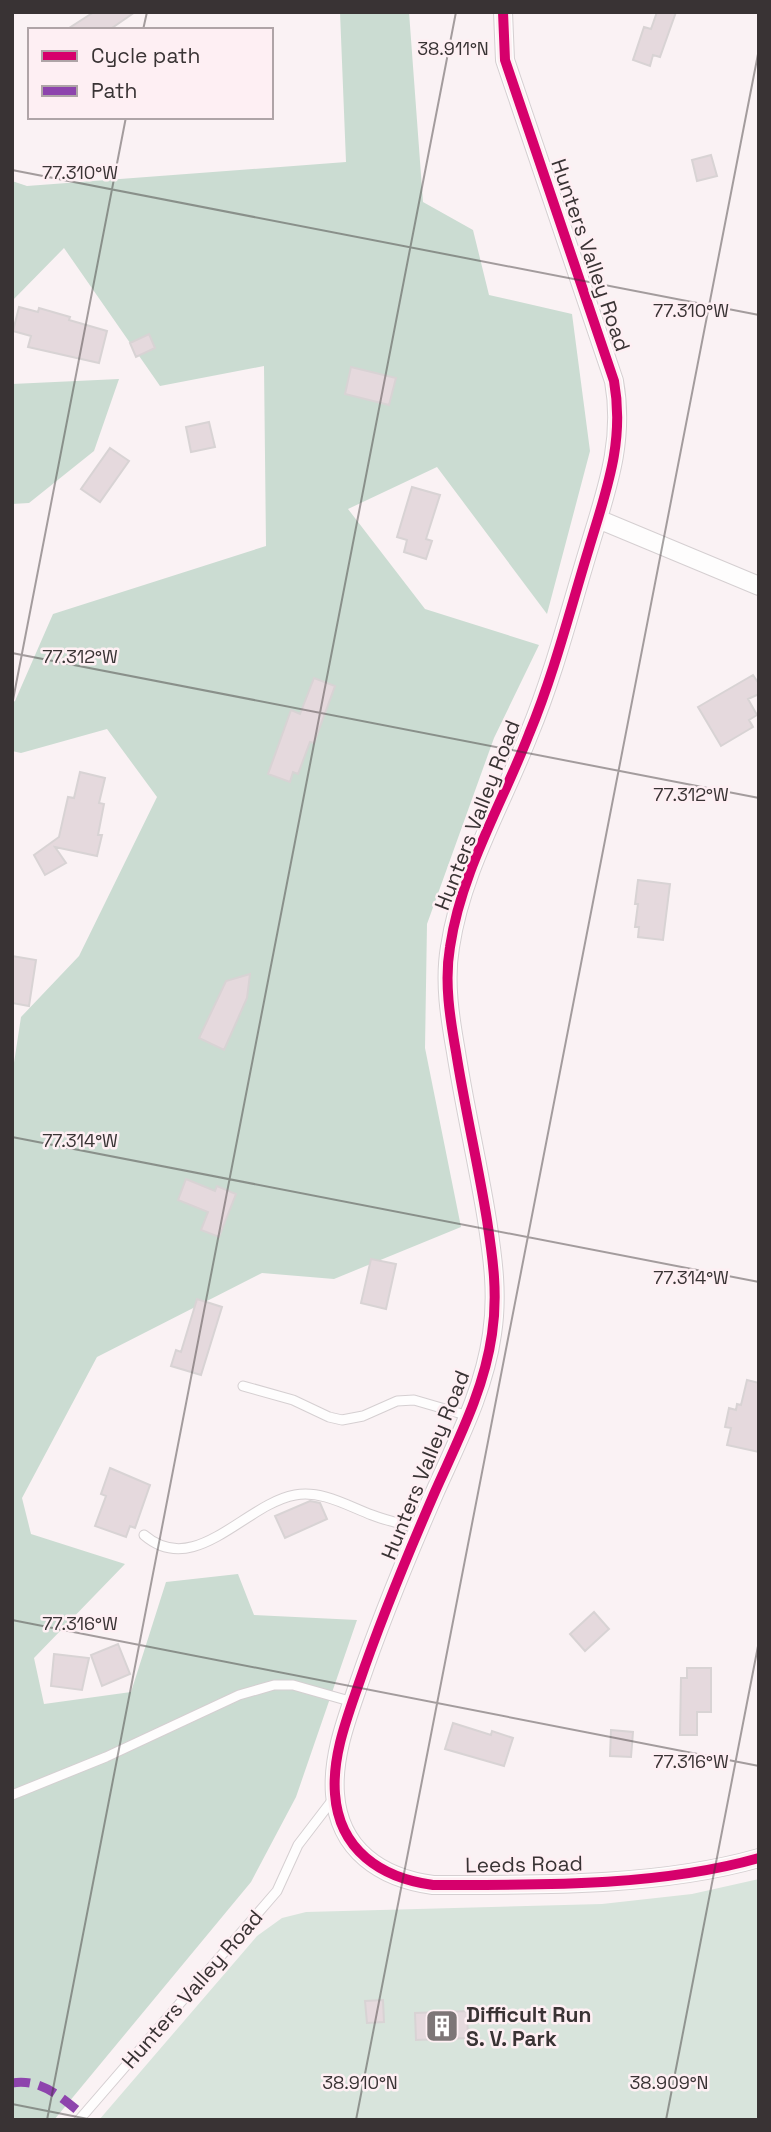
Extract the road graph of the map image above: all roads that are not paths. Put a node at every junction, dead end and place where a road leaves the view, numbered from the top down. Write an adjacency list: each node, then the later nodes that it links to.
1 (503, 12): 2 (street, Hunters Valley Road)
2 (598, 519): 3 (street); 5 (street, Hunters Valley Road)
3 (759, 586)
4 (243, 1385): 5 (lane)
5 (469, 1416): 6 (street, Hunters Valley Road)
6 (419, 1528): 7 (lane); 8 (street, Hunters Valley Road)
7 (144, 1535)
8 (353, 1702): 9 (lane); 10 (street, Hunters Valley Road)
9 (12, 1795)
10 (335, 1797): 11 (street, Leeds Road); 12 (lane, Hunters Valley Road)
11 (759, 1858)
12 (79, 2120)

